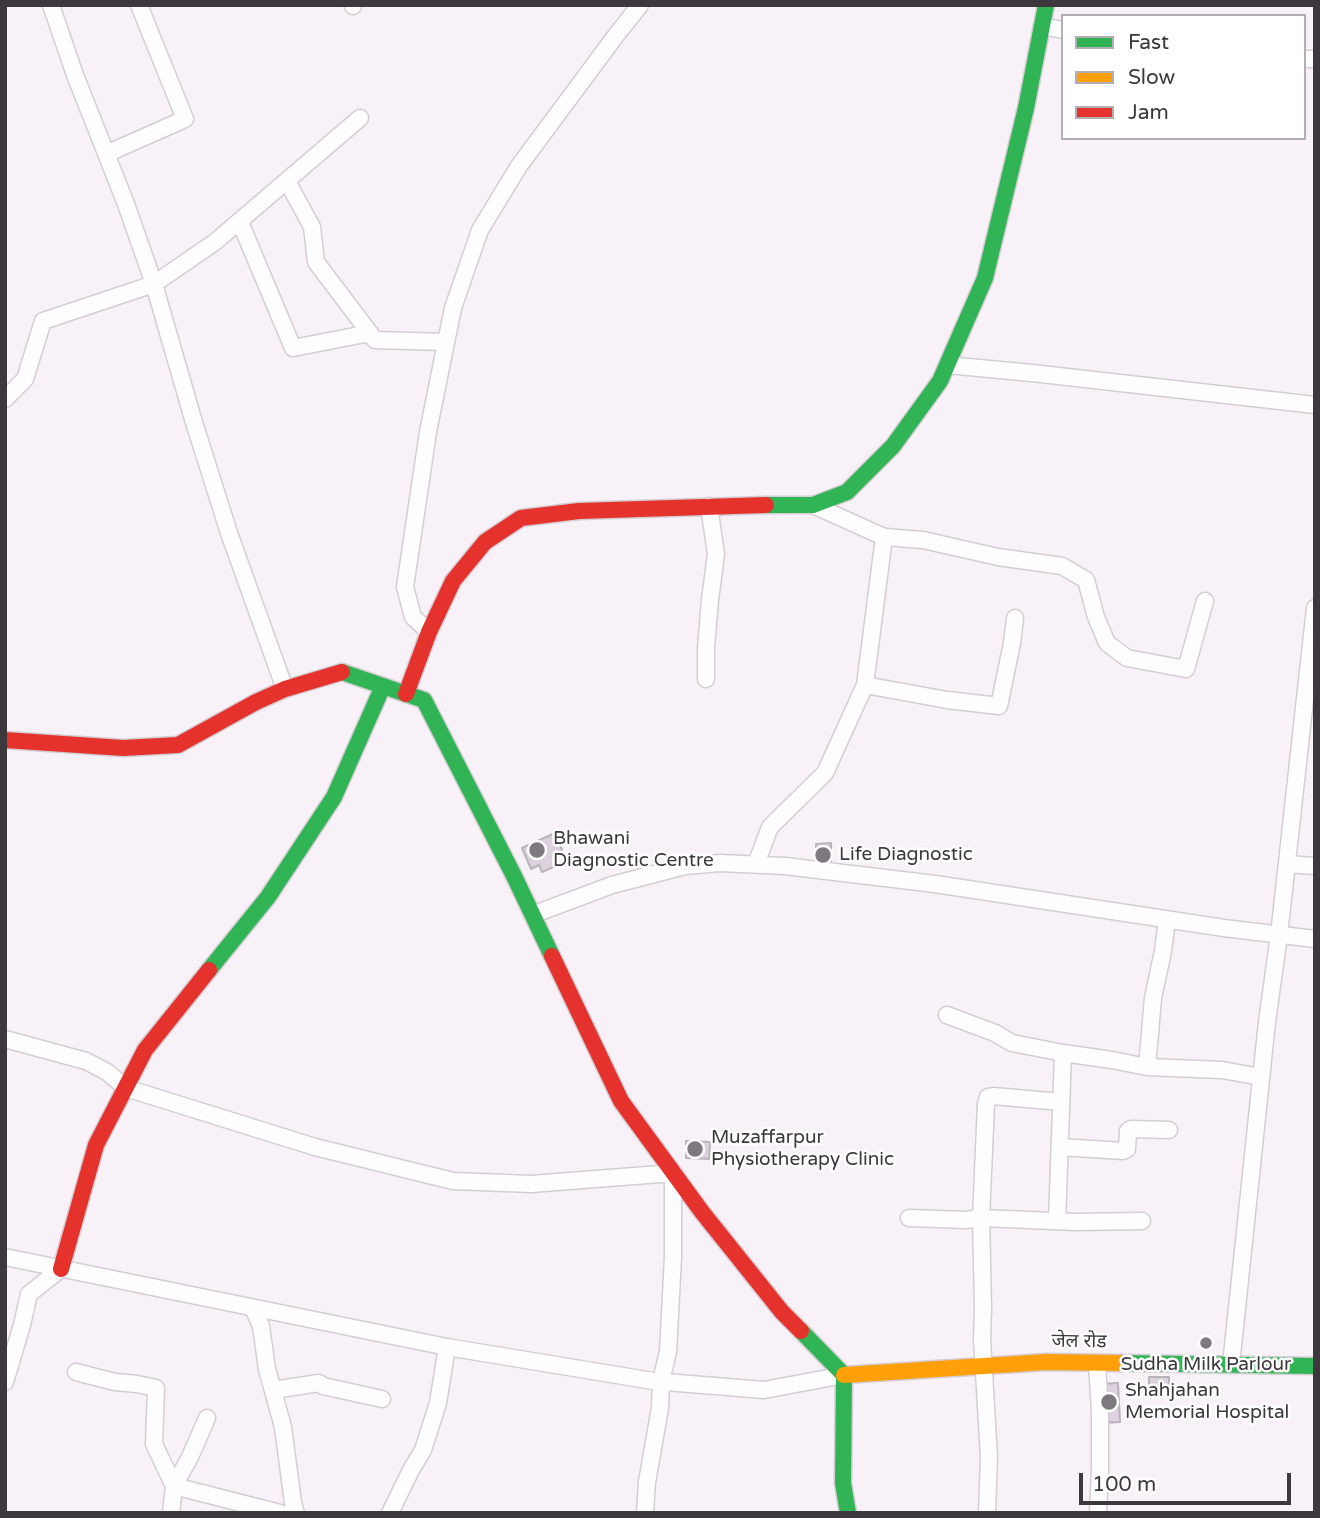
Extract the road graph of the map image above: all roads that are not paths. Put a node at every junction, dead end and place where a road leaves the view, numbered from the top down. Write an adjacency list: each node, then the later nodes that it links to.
1 (51, 5): 8 (street)
2 (139, 5): 8 (street)
3 (640, 5): 13 (street)
4 (1046, 5): 5 (street)
5 (1042, 26): 6 (street); 14 (street)
6 (1061, 30)
7 (360, 118): 9 (street)
8 (106, 154): 11 (street)
9 (287, 181): 10 (street); 12 (street)
10 (240, 222): 11 (street); 12 (street)
11 (154, 284): 15 (street); 27 (street)
12 (370, 333): 13 (street)
13 (446, 342): 23 (street)
14 (947, 365): 16 (street); 17 (street)
15 (5, 399)
16 (1315, 405)
17 (813, 505): 18 (street); 19 (street)
18 (709, 506): 23 (street); 24 (street)
19 (884, 537): 20 (street); 25 (street)
20 (1205, 601)
21 (1315, 608): 31 (street)
22 (1016, 618): 25 (street)
23 (429, 632): 28 (street)
24 (706, 679)
25 (865, 685): 30 (street)
26 (383, 686): 27 (street); 28 (street); 42 (street)
27 (285, 689): 29 (street)
28 (406, 694): 33 (street)
29 (5, 740)
30 (756, 864): 33 (street); 34 (street)
31 (1287, 864): 32 (street); 35 (street)
32 (1315, 866)
33 (532, 915): 46 (street)
34 (1167, 919): 35 (street); 40 (street)
35 (1279, 935): 36 (street); 41 (street)
36 (1315, 939)
37 (947, 1016): 39 (street)
38 (5, 1039): 42 (street)
39 (1063, 1053): 40 (street); 43 (street)
40 (1147, 1068): 41 (street)
41 (1261, 1077): 56 (street)
42 (126, 1088): 46 (street); 52 (street)
43 (1061, 1102): 45 (street); 47 (street)
44 (1169, 1130): 45 (street)
45 (1060, 1147): 49 (street)
46 (673, 1173): 60 (street); 61 (street)
47 (981, 1218): 48 (street); 49 (street); 57 (street)
48 (908, 1219)
49 (1058, 1221): 50 (street)
50 (1142, 1221)
51 (5, 1257): 52 (street)
52 (61, 1269): 53 (street); 62 (street)
53 (253, 1308): 54 (street); 63 (street)
54 (447, 1348): 61 (street); 70 (street)
55 (1097, 1363): 56 (street, जेल रोड); 57 (street, जेल रोड); 74 (street)
56 (1231, 1365): 58 (street, जेल रोड)
57 (983, 1366): 60 (street, जेल रोड); 73 (street)
58 (1315, 1366)
59 (76, 1372): 66 (street)
60 (844, 1375): 61 (street); 72 (street)
61 (661, 1381): 71 (street)
62 (5, 1382)
63 (272, 1390): 64 (street); 69 (street)
64 (382, 1399)
65 (207, 1418): 66 (street)
66 (174, 1486): 67 (street); 68 (street)
67 (171, 1513)
68 (280, 1513)
69 (296, 1513)
70 (390, 1513)
71 (645, 1513)
72 (848, 1513)
73 (987, 1513)
74 (1098, 1513)

